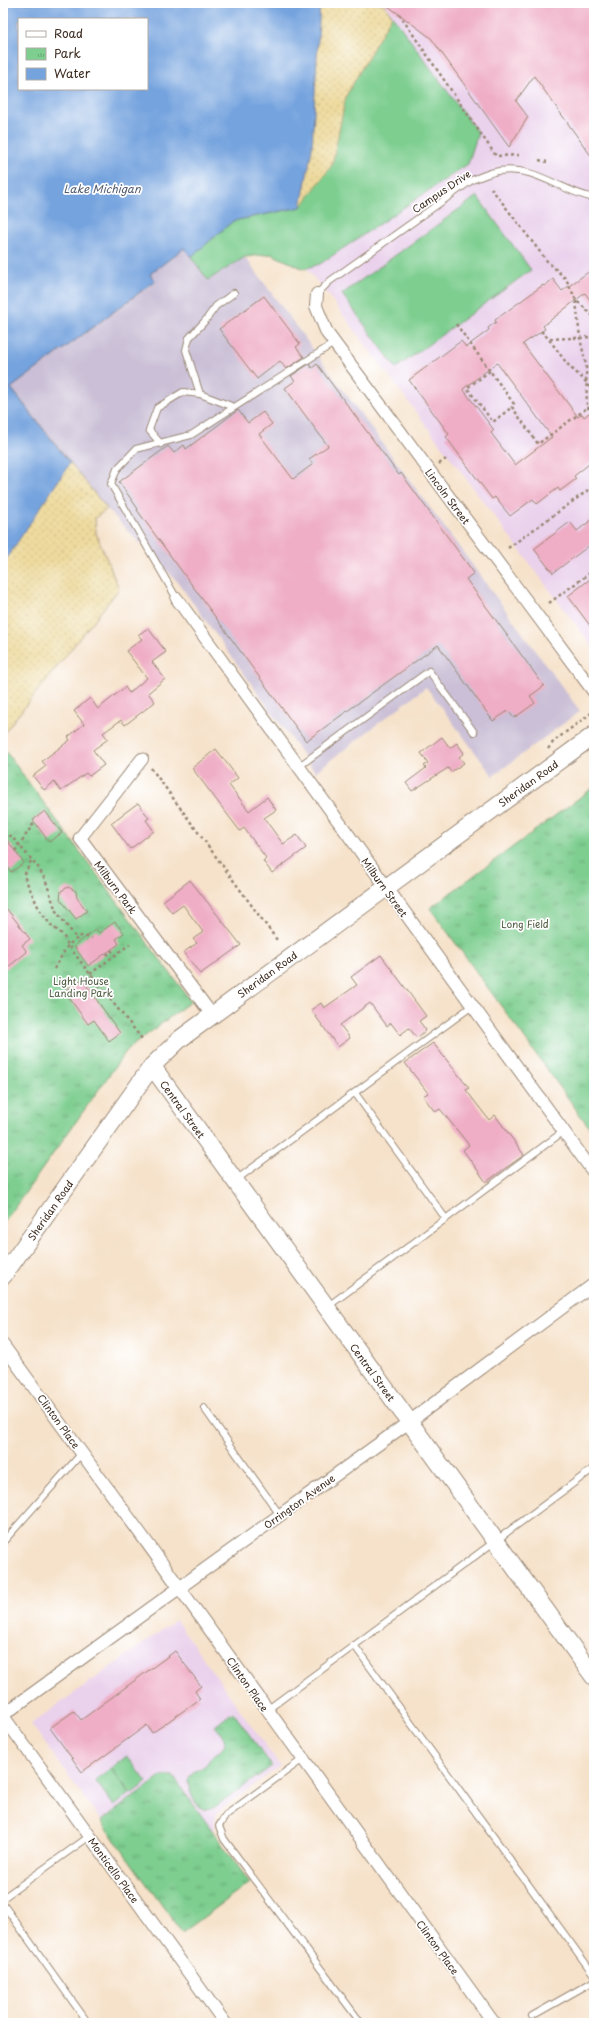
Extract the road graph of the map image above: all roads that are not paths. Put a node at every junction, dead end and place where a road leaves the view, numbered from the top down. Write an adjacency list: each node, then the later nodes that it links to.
1 (594, 198): 3 (lane, Campus Drive)
2 (234, 293): 5 (lane)
3 (317, 294): 4 (street, Lincoln Street)
4 (334, 343): 6 (lane); 9 (street, Lincoln Street)
5 (200, 394): 6 (lane); 7 (lane)
6 (234, 407): 7 (lane)
7 (161, 444): 8 (lane)
8 (177, 599): 13 (street, Milburn Street)
9 (594, 692)
10 (474, 732): 13 (lane)
11 (594, 735): 14 (main road, Sheridan Road)
12 (142, 759): 16 (street, Milburn Park)
13 (298, 767): 14 (street, Milburn Street)
14 (386, 888): 15 (street, Milburn Street); 16 (main road, Sheridan Road)
15 (472, 1006): 18 (lane); 19 (street, Milburn Street)
16 (212, 1016): 17 (main road, Sheridan Road)
17 (152, 1066): 21 (main road, Central Street); 23 (main road, Sheridan Road)
18 (355, 1093): 21 (lane); 22 (lane)
19 (564, 1132): 20 (street, Milburn Street); 22 (lane)
20 (594, 1173)
21 (235, 1181): 25 (main road, Central Street)
22 (446, 1219): 25 (lane)
23 (3, 1276)
24 (594, 1284): 28 (street, Orrington Avenue)
25 (327, 1308): 28 (main road, Central Street)
26 (3, 1345): 29 (street, Clinton Place)
27 (204, 1408): 31 (lane)
28 (409, 1422): 31 (street, Orrington Avenue); 32 (main road, Central Street)
29 (82, 1453): 33 (lane); 34 (street, Clinton Place)
30 (594, 1468): 32 (lane)
31 (280, 1515): 34 (street, Orrington Avenue)
32 (495, 1541): 35 (lane); 36 (main road, Central Street)
33 (3, 1542)
34 (180, 1587): 37 (street, Clinton Place); 38 (street, Orrington Avenue)
35 (354, 1645): 37 (lane); 43 (lane)
36 (594, 1677)
37 (267, 1710): 39 (street, Clinton Place)
38 (3, 1716): 40 (street, Monticello Place)
39 (302, 1759): 48 (lane); 49 (street, Clinton Place)
40 (90, 1836): 41 (lane); 47 (street, Monticello Place)
41 (3, 1898)
42 (3, 1904): 46 (lane)
43 (594, 1975)
44 (594, 1980): 45 (lane)
45 (532, 2016)
46 (88, 2023)
47 (225, 2023)
48 (361, 2023)
49 (494, 2023)

